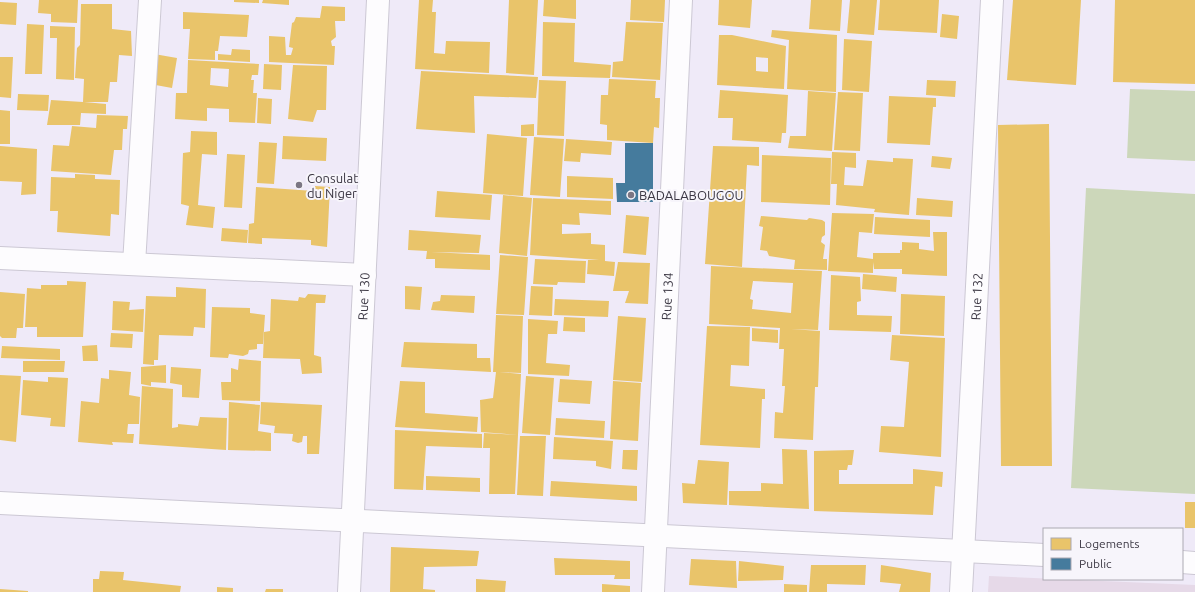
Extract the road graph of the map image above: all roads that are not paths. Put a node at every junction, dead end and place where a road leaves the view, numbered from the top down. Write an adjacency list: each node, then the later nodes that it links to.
1 (150, 0): 6 (street)
2 (378, 0): 7 (street, Rue 130)
3 (681, 0): 10 (street, Rue 134)
4 (992, 0): 11 (street, Rue 132)
5 (0, 258): 6 (street)
6 (134, 264): 7 (street)
7 (365, 275): 9 (street, Rue 130)
8 (0, 503): 9 (street)
9 (353, 521): 10 (street); 15 (street, Rue 130)
10 (656, 536): 11 (street); 16 (street, Rue 134)
11 (963, 551): 12 (street); 17 (street, Rue 132)
12 (1043, 555)
13 (1183, 562): 14 (street)
14 (1195, 563)
15 (349, 592)
16 (653, 592)
17 (961, 592)

